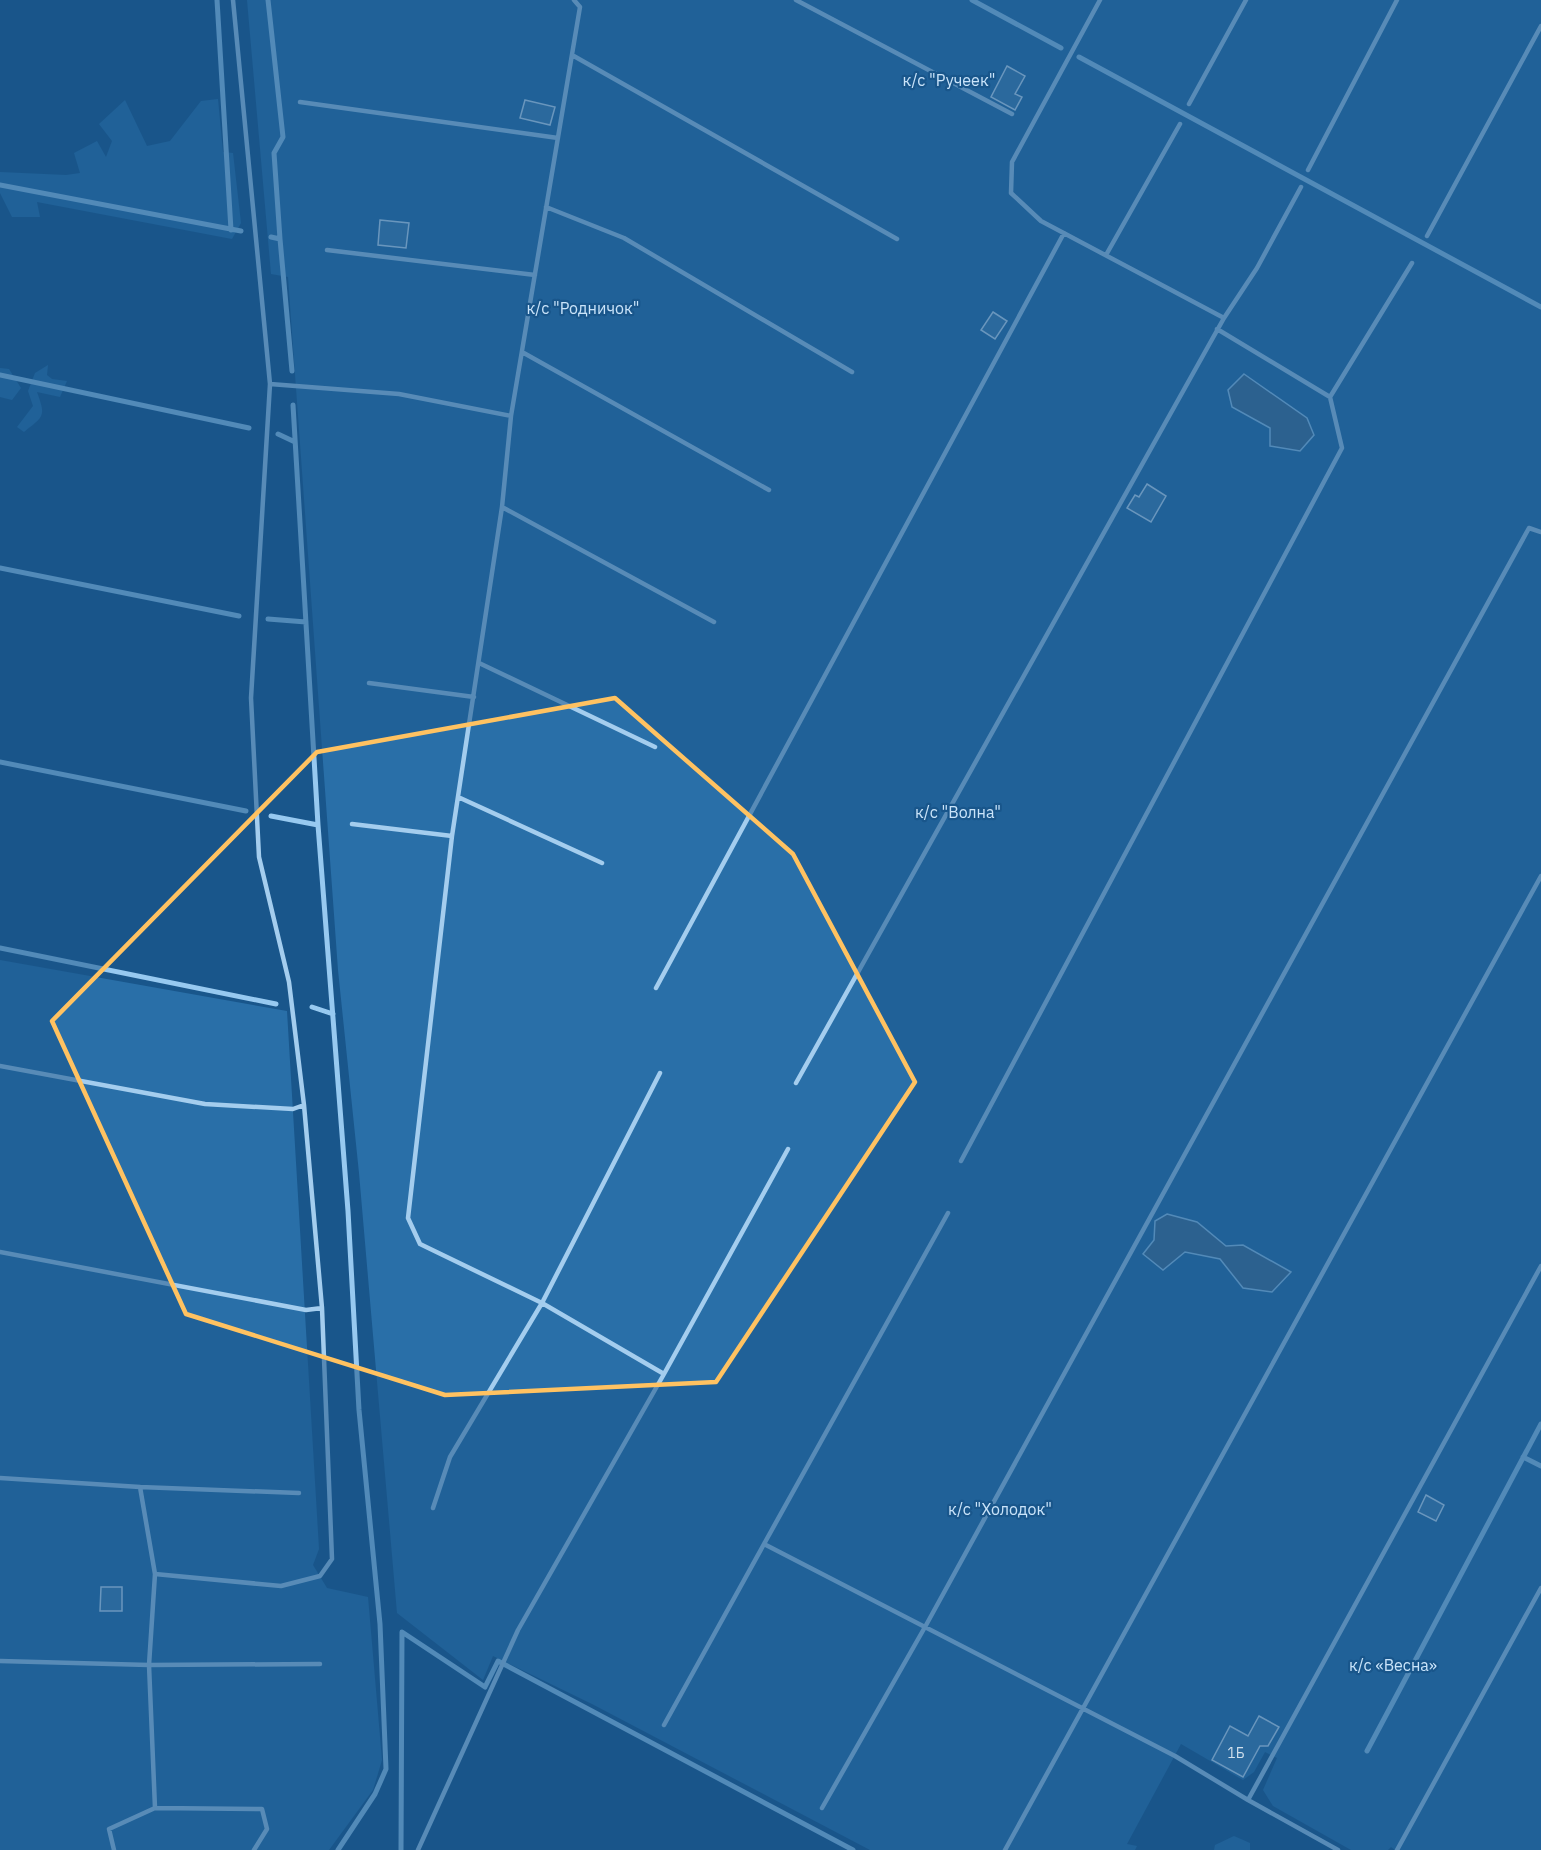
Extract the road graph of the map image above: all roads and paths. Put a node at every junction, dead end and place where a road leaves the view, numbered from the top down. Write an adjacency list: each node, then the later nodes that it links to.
1 (233, 0): 28 (lane)
2 (574, 0): 8 (lane)
3 (796, 0): 11 (lane)
4 (1100, 0): 17 (lane)
5 (1246, 0): 10 (lane)
6 (1397, 0): 14 (lane)
7 (1541, 26): 18 (lane)
8 (572, 55): 13 (lane); 19 (lane)
9 (300, 102): 13 (lane)
10 (1189, 104)
11 (1012, 114)
12 (1180, 124): 21 (lane)
13 (558, 138): 16 (lane)
14 (1308, 170)
15 (1300, 187): 24 (lane)
16 (546, 207): 23 (lane); 27 (lane)
17 (1064, 232): 21 (lane); 44 (lane)
18 (1427, 236)
19 (897, 239)
20 (327, 250): 23 (lane)
21 (1106, 255): 24 (lane)
22 (1412, 263): 29 (lane)
23 (535, 275): 26 (lane)
24 (1224, 318): 25 (lane)
25 (1218, 329): 29 (lane); 47 (lane)
26 (522, 352): 30 (lane); 31 (lane)
27 (852, 372)
28 (270, 384): 30 (lane); 48 (lane)
29 (1330, 397): 50 (lane)
30 (511, 416): 32 (lane)
31 (769, 490)
32 (502, 507): 34 (lane); 35 (lane)
33 (1541, 532): 64 (lane)
34 (714, 622)
35 (479, 663): 37 (lane); 38 (lane)
36 (369, 682): 37 (lane)
37 (474, 698): 39 (lane)
38 (656, 747)
39 (458, 797): 41 (lane); 42 (lane)
40 (352, 824): 41 (lane)
41 (452, 836): 54 (lane)
42 (602, 863)
43 (1541, 876): 68 (lane)
44 (656, 988)
45 (0, 1066): 48 (lane)
46 (660, 1073): 54 (lane)
47 (796, 1083)
48 (304, 1105): 55 (lane)
49 (788, 1149): 56 (lane)
50 (961, 1161)
51 (948, 1213): 61 (lane)
52 (0, 1252): 55 (lane)
53 (1541, 1266): 70 (lane)
54 (542, 1303): 56 (lane); 60 (lane)
55 (322, 1308): 62 (lane)
56 (664, 1374): 75 (lane)
57 (0, 1478): 58 (lane)
58 (140, 1487): 59 (lane); 62 (lane)
59 (299, 1493)
60 (433, 1508)
61 (764, 1544): 64 (lane); 69 (lane)
62 (155, 1574): 67 (lane)
63 (1541, 1588): 78 (lane)
64 (925, 1627): 68 (lane); 72 (lane)
65 (0, 1660): 67 (lane)
66 (320, 1664): 67 (lane)
67 (149, 1665): 71 (lane)
68 (1083, 1708): 70 (lane); 76 (lane)
69 (664, 1725)
70 (1248, 1800): 77 (lane)
71 (155, 1808): 73 (lane); 74 (lane)
72 (822, 1808)
73 (114, 1850)
74 (254, 1850)
75 (418, 1850)
76 (1005, 1850)
77 (1338, 1850)
78 (1397, 1850)

